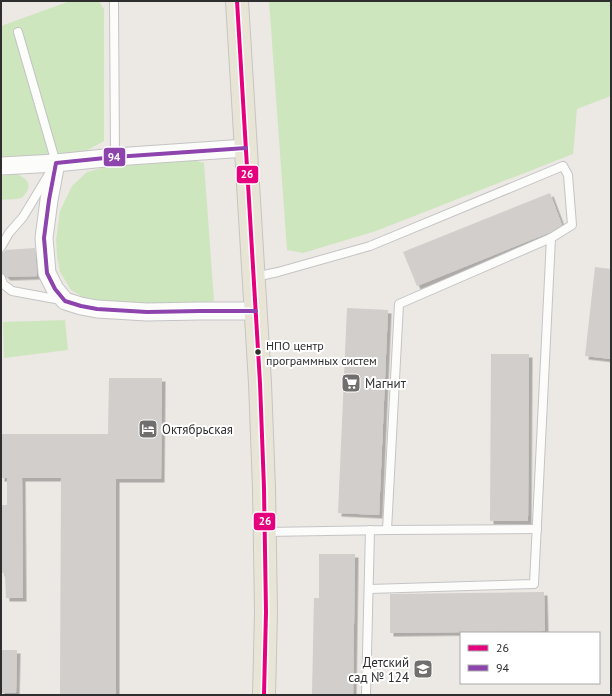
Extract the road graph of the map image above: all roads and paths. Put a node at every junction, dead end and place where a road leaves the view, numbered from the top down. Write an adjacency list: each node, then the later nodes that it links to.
1 (237, 1): 4 (main road)
2 (114, 3): 5 (lane)
3 (18, 32): 6 (lane)
4 (246, 148): 5 (street); 10 (main road)
5 (115, 157): 6 (street)
6 (56, 163): 7 (street); 9 (lane); 12 (street)
7 (1, 166)
8 (551, 238): 10 (lane); 14 (lane); 16 (lane)
9 (1, 247)
10 (254, 277): 13 (main road)
11 (1, 278): 12 (lane)
12 (65, 301): 13 (street)
13 (256, 311): 17 (main road)
14 (537, 529): 16 (lane); 18 (lane)
15 (370, 530): 16 (lane); 17 (lane); 18 (lane)
16 (387, 530)
17 (266, 532): 19 (main road)
18 (369, 589): 20 (lane)
19 (264, 695)
20 (366, 695)

